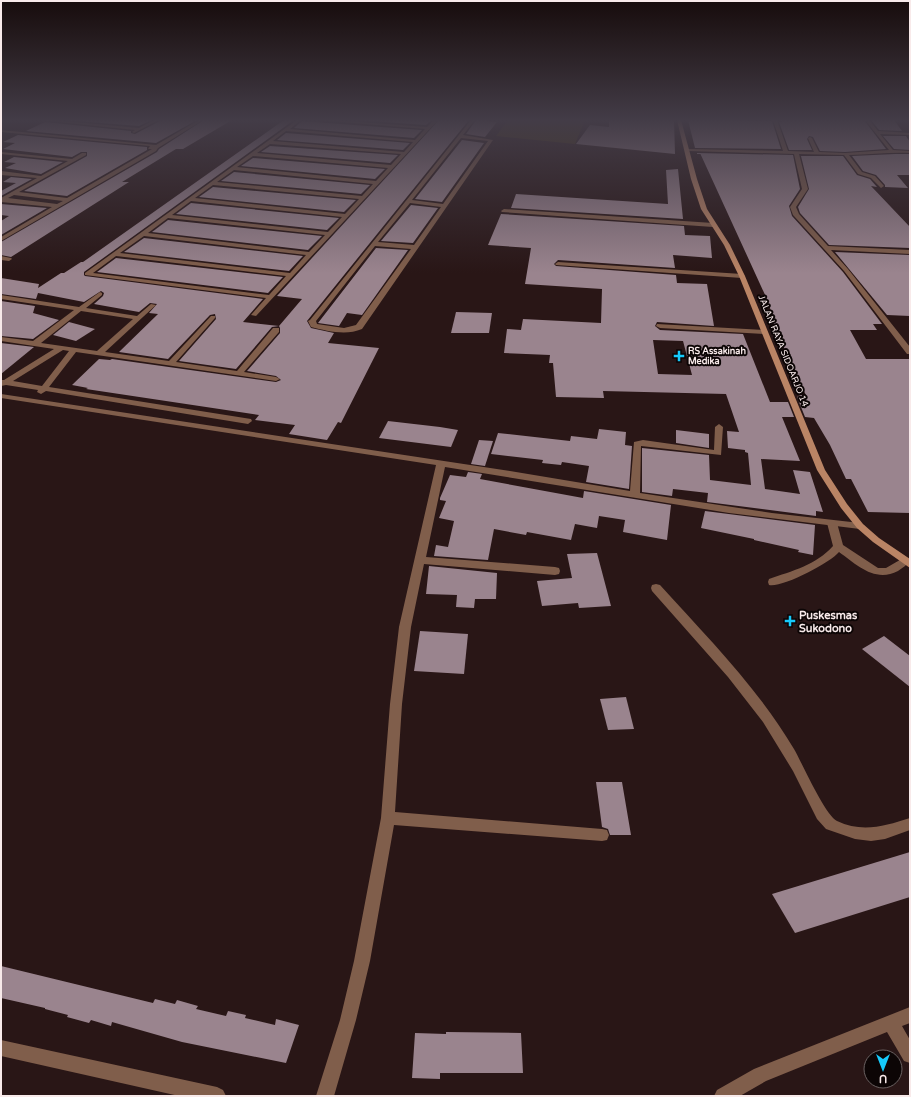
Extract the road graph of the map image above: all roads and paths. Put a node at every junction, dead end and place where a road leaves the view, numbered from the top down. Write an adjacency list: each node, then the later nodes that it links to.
1 (51, 171): 13 (street)
2 (107, 171): 19 (street)
3 (118, 171): 21 (street)
4 (228, 171): 14 (street)
5 (263, 171): 15 (street)
6 (387, 171): 15 (street)
7 (432, 171): 22 (street)
8 (469, 171): 25 (street)
9 (693, 171): 29 (main road, JALAN RAYA SIDOARJO 14)
10 (801, 171): 36 (street)
11 (859, 171): 16 (street)
12 (1, 173): 13 (street)
13 (40, 177): 17 (street)
14 (214, 183): 18 (street); 20 (street)
15 (377, 183): 18 (street)
16 (881, 186)
17 (5, 197): 19 (street); 23 (street)
18 (364, 198): 28 (street)
19 (60, 199): 21 (street); 23 (street)
20 (190, 199): 27 (street); 28 (street)
21 (69, 200): 24 (street)
22 (408, 201): 25 (street); 34 (street)
23 (50, 205): 24 (street); 30 (street)
24 (58, 206): 33 (street)
25 (445, 206): 35 (street)
26 (504, 211): 29 (street)
27 (168, 216): 31 (street); 32 (street)
28 (347, 216): 32 (street)
29 (713, 225): 44 (main road, JALAN RAYA SIDOARJO 14)
30 (1, 233)
31 (144, 234): 38 (street); 39 (street)
32 (330, 234): 39 (street)
33 (1, 239)
34 (374, 244): 35 (street); 35 (street)
35 (414, 248)
36 (826, 248): 37 (street); 60 (street)
37 (910, 252)
38 (116, 254): 43 (street); 47 (street)
39 (310, 254): 43 (street)
40 (1, 258): 41 (street)
41 (9, 259)
42 (558, 264): 44 (street)
43 (291, 275): 47 (street)
44 (742, 276): 55 (main road, JALAN RAYA SIDOARJO 14)
45 (100, 294): 49 (street)
46 (1, 297): 49 (street)
47 (270, 297): 50 (street)
48 (152, 305): 52 (street)
49 (78, 309): 52 (street); 57 (street)
50 (254, 315)
51 (213, 317): 62 (street)
52 (138, 318): 61 (street)
53 (660, 326): 55 (street)
54 (276, 330): 63 (street)
55 (764, 332): 74 (main road, JALAN RAYA SIDOARJO 14)
56 (1, 339): 57 (street)
57 (34, 344): 58 (street)
58 (61, 348): 59 (street); 65 (street)
59 (74, 350): 61 (street); 66 (street)
60 (910, 352)
61 (99, 353): 62 (street)
62 (171, 363): 63 (street)
63 (239, 373): 64 (street)
64 (276, 379)
65 (2, 384): 66 (street)
66 (44, 389): 68 (street); 69 (street)
67 (1, 396): 68 (street)
68 (34, 401): 71 (street)
69 (248, 421)
70 (719, 427): 72 (street)
71 (442, 464): 72 (street); 76 (street)
72 (635, 494): 73 (street)
73 (832, 524): 74 (street); 75 (street)
74 (860, 526): 77 (main road, JALAN RAYA SIDOARJO 14)
75 (838, 547): 77 (street); 79 (street)
76 (420, 560): 78 (street); 81 (street)
77 (908, 562)
78 (555, 571)
79 (773, 582)
80 (656, 588): 82 (street)
81 (388, 818): 83 (street); 89 (street)
82 (910, 824)
83 (602, 835)
84 (910, 1016): 85 (street)
85 (890, 1022): 87 (street); 90 (street)
86 (1, 1048): 88 (street)
87 (910, 1055)
88 (217, 1096)
89 (325, 1096)
90 (723, 1096)

